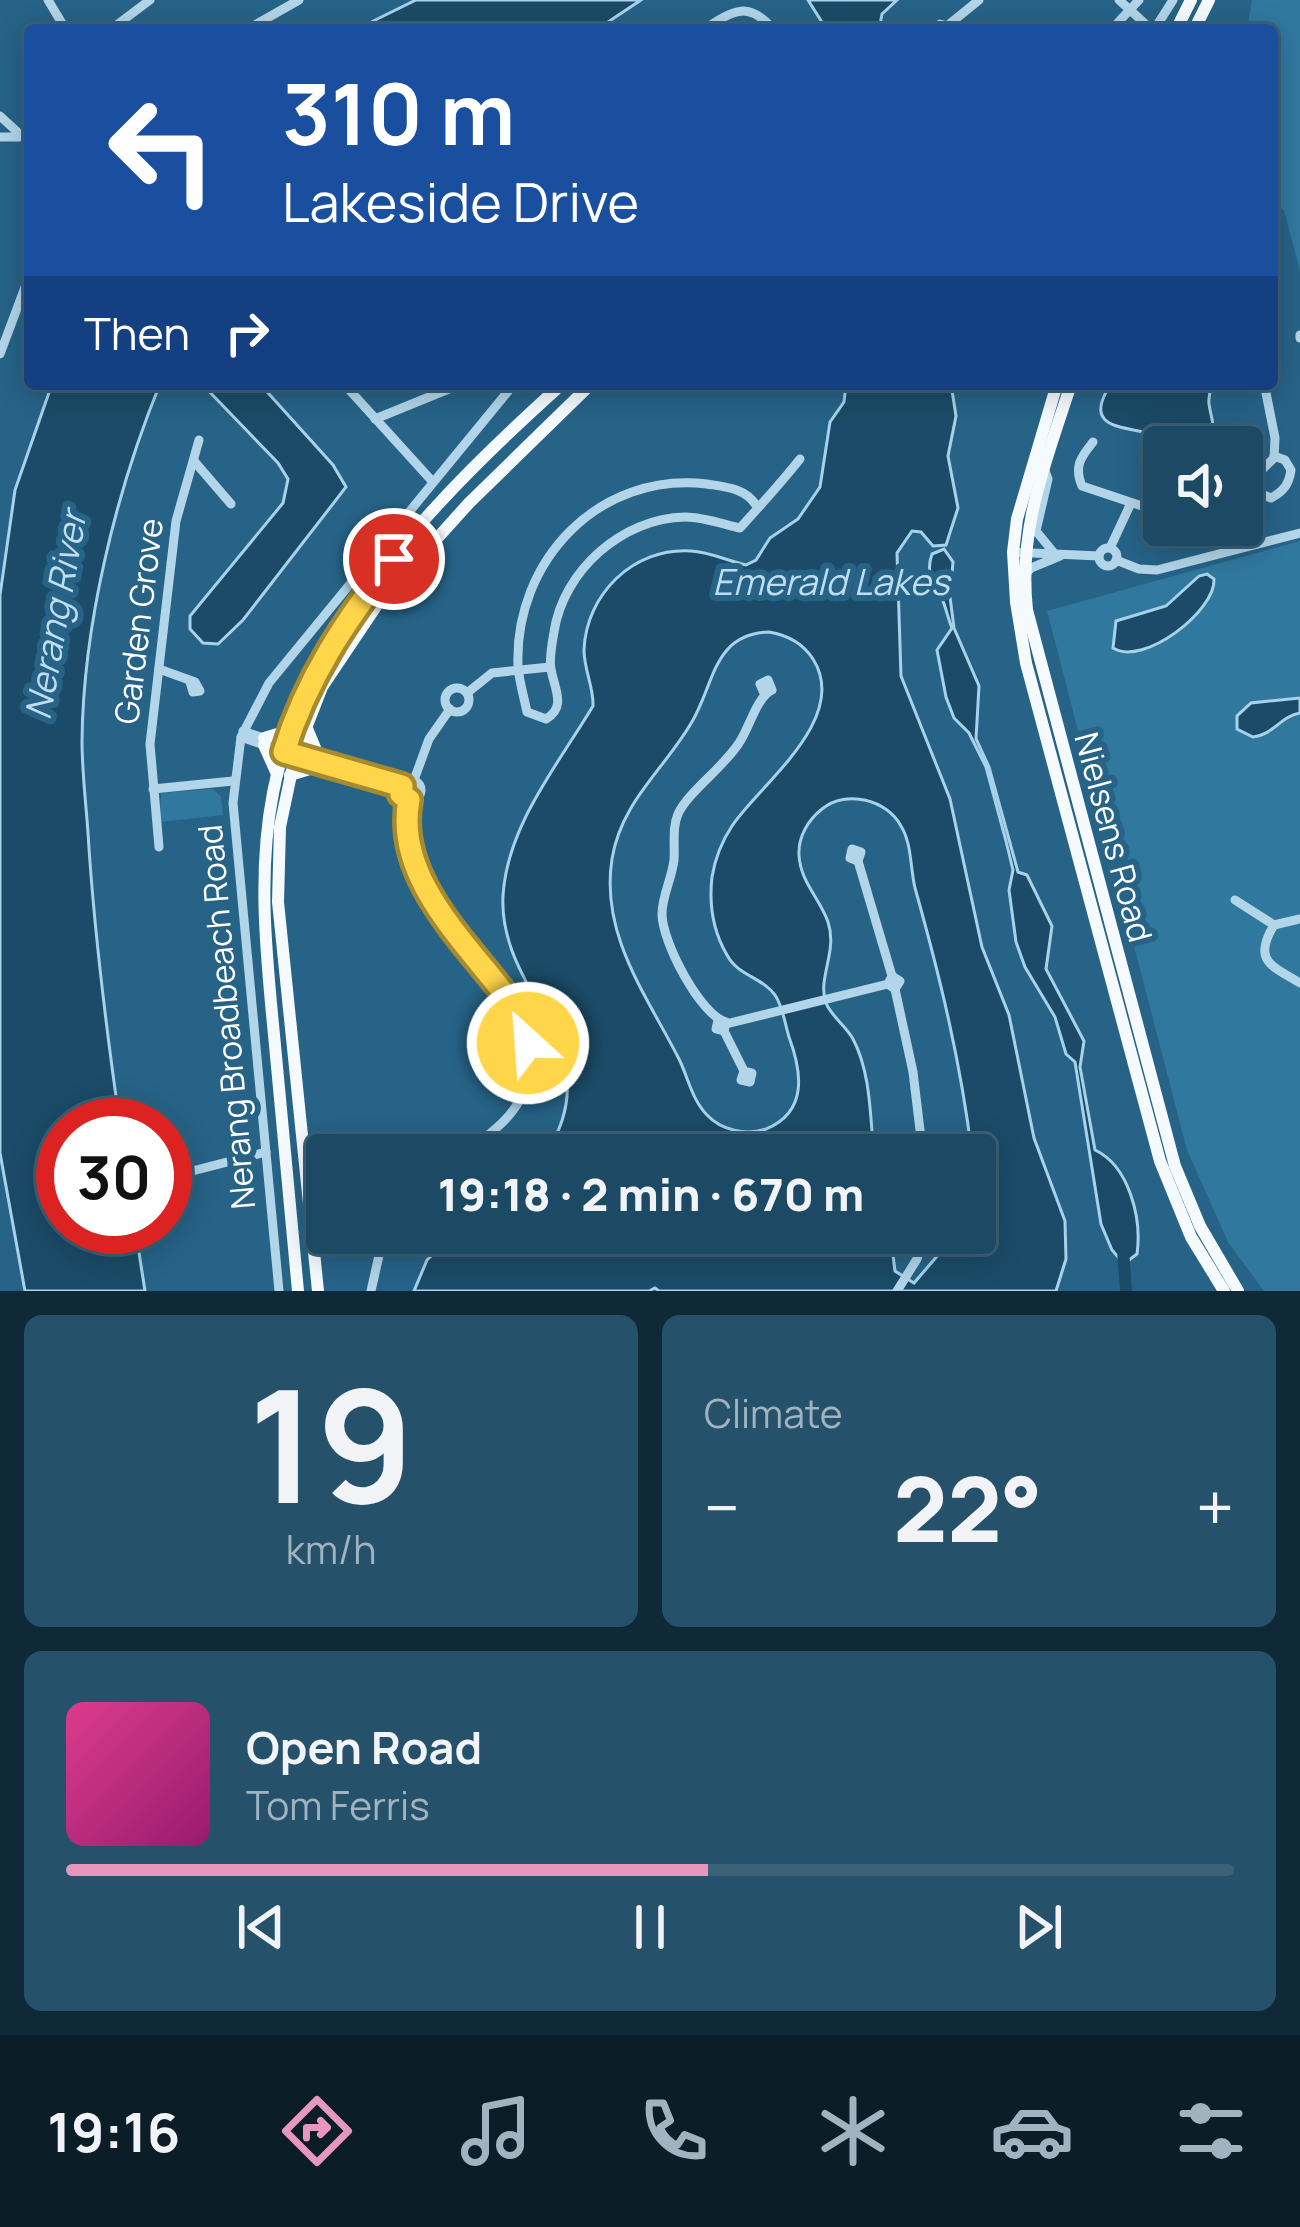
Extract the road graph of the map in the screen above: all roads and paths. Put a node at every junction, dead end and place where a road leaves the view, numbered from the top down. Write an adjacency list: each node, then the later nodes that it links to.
1 (150, 0): 8 (street)
2 (298, 0): 9 (street)
3 (979, 0): 12 (street)
4 (1119, 0): 7 (street)
5 (1139, 0): 7 (street)
6 (1213, 0): 15 (main road)
7 (1130, 10): 13 (street); 14 (street)
8 (118, 24)
9 (256, 24)
10 (712, 24): 11 (street)
11 (769, 24)
12 (951, 24)
13 (1117, 24)
14 (1146, 24)
15 (1206, 24)
16 (0, 116): 17 (street)
17 (24, 136)
18 (24, 290): 19 (street)
19 (0, 354)
20 (349, 390): 28 (street)
21 (446, 390): 28 (street)
22 (509, 390): 36 (street, Nerang Broadbeach Road)
23 (556, 390): 55 (main road)
24 (585, 390): 54 (main road)
25 (1055, 390): 44 (main road, Nielsens Road)
26 (1069, 390): 34 (main road, Nielsens Road)
27 (1266, 393): 31 (street)
28 (375, 419): 36 (street)
29 (199, 440): 33 (street, Garden Grove)
30 (1093, 442): 38 (street)
31 (1274, 456): 35 (street); 37 (street)
32 (800, 459): 40 (street)
33 (194, 461): 39 (street); 50 (street, Garden Grove)
34 (1044, 468): 44 (main road, Nielsens Road); 45 (street)
35 (1263, 468)
36 (432, 481): 56 (street, Nerang Broadbeach Road)
37 (1263, 495)
38 (1131, 503): 41 (street); 43 (street)
39 (231, 504)
40 (756, 505): 49 (street); 51 (street)
41 (1143, 505)
42 (1300, 533): 47 (street)
43 (1110, 548): 46 (street); 47 (street)
44 (1019, 552): 45 (street); 48 (main road, Nielsens Road); 86 (main road, Nielsens Road)
45 (1059, 554): 46 (street); 48 (street)
46 (1100, 556): 47 (street)
47 (1116, 560)
48 (1024, 576): 87 (main road, Nielsens Road)
49 (550, 667): 51 (street); 51 (street)
50 (159, 669): 52 (street); 64 (street, Garden Grove)
51 (518, 670): 62 (street)
52 (190, 682)
53 (764, 694): 73 (street)
54 (306, 724): 58 (main road); 59 (main road)
55 (291, 730): 57 (main road); 58 (main road)
56 (242, 734): 57 (street); 61 (street, Nerang Broadbeach Road)
57 (264, 741): 58 (street); 60 (main road)
58 (290, 750): 59 (street); 60 (main road)
59 (320, 760): 60 (main road); 63 (street)
60 (284, 774): 82 (main road); 83 (main road)
61 (233, 781): 64 (street); 77 (street, Nerang Broadbeach Road)
62 (414, 781): 63 (street); 65 (street)
63 (402, 786): 65 (street)
64 (153, 789): 66 (street, Garden Grove)
65 (409, 800): 75 (street)
66 (159, 847)
67 (858, 860): 71 (street)
68 (1235, 900): 70 (street)
69 (1300, 919): 70 (street)
70 (1274, 926): 72 (street)
71 (892, 983): 73 (street); 76 (street)
72 (1300, 983)
73 (723, 1025): 74 (street)
74 (744, 1071)
75 (492, 1134)
76 (920, 1134)
77 (266, 1152): 78 (street); 81 (street, Nerang Broadbeach Road)
78 (192, 1171)
79 (379, 1254): 84 (street)
80 (917, 1254): 85 (street)
81 (279, 1291)
82 (298, 1291)
83 (318, 1291)
84 (371, 1291)
85 (897, 1291)
86 (1223, 1291)
87 (1238, 1291)

